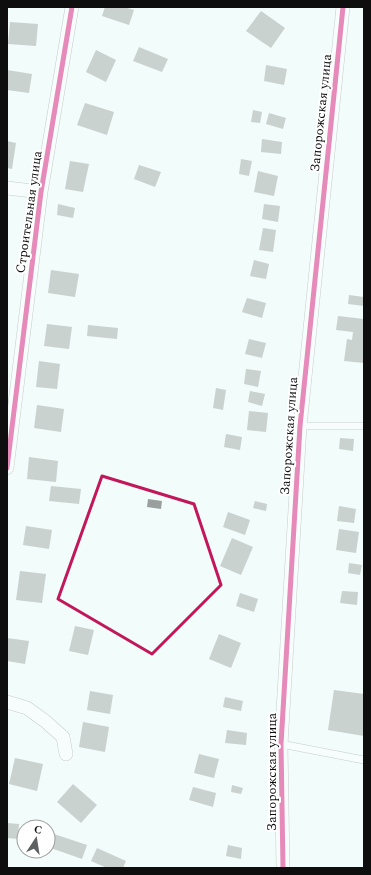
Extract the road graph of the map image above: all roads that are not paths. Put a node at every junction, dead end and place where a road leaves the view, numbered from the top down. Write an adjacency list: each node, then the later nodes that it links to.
1 (72, 7): 4 (street, Строительная улица)
2 (343, 7): 5 (street, Запорожская улица)
3 (7, 188): 4 (street, Строительная улица)
4 (41, 192): 7 (street, Строительная улица)
5 (300, 426): 6 (lane); 9 (street, Запорожская улица)
6 (364, 426)
7 (7, 468)
8 (7, 702): 10 (street)
9 (281, 744): 11 (lane); 12 (street, Запорожская улица)
10 (66, 754)
11 (364, 760)
12 (283, 868)

